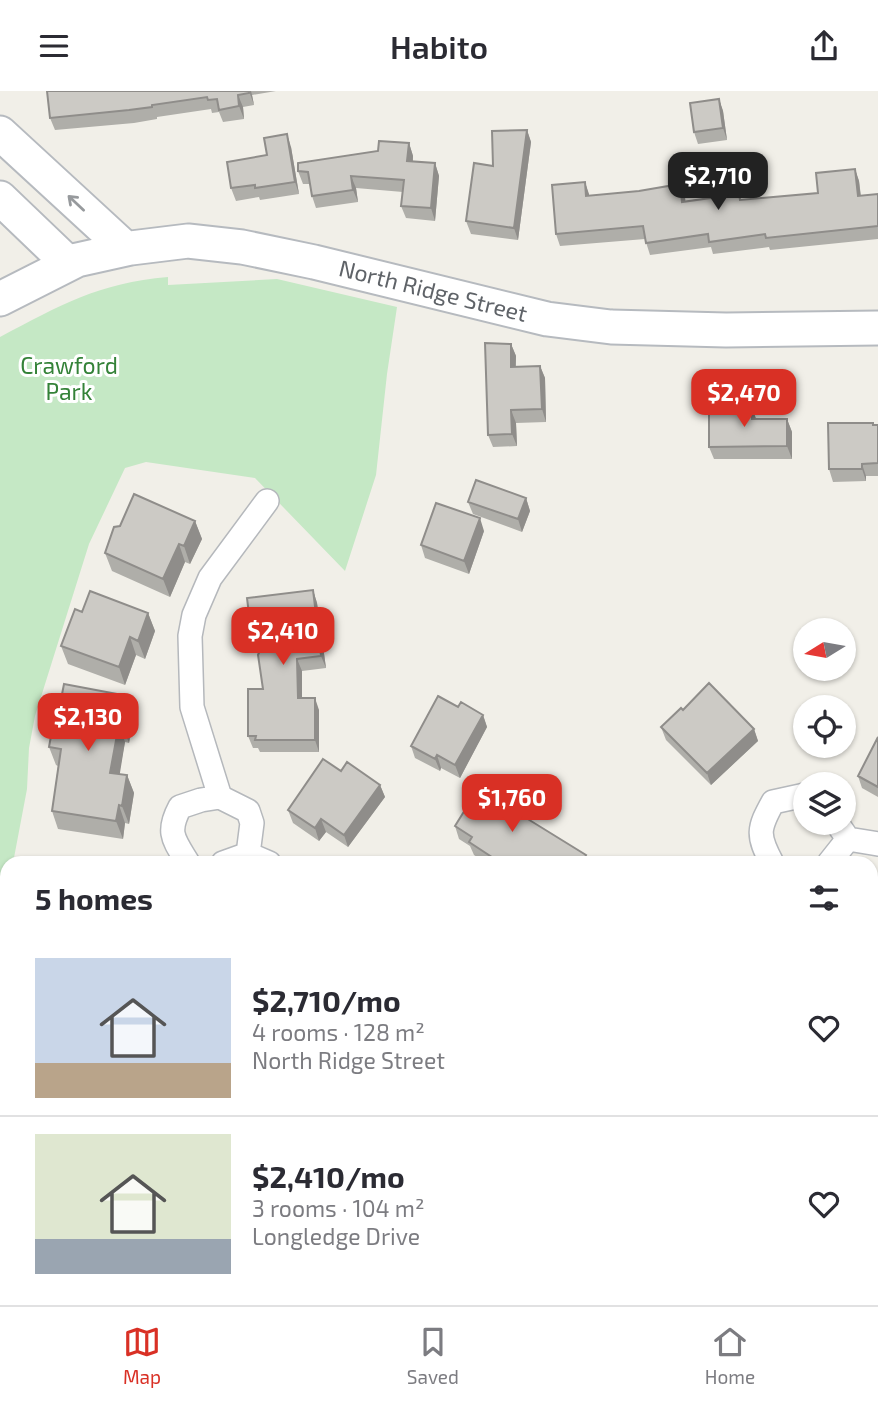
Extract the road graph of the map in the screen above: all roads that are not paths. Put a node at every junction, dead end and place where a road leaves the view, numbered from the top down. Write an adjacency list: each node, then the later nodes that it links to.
1 (0, 133): 3 (street, one-way to 1)
2 (0, 198): 4 (street)
3 (126, 249): 4 (street, North Ridge Street); 6 (street, North Ridge Street)
4 (68, 264): 5 (street, North Ridge Street)
5 (0, 299)
6 (878, 328)
7 (267, 501): 8 (street)
8 (220, 797): 13 (street); 14 (street)
9 (793, 798): 15 (street)
10 (841, 835): 16 (street)
11 (854, 835): 12 (street)
12 (878, 844)
13 (184, 856)
14 (258, 856)
15 (768, 856)
16 (832, 856)

